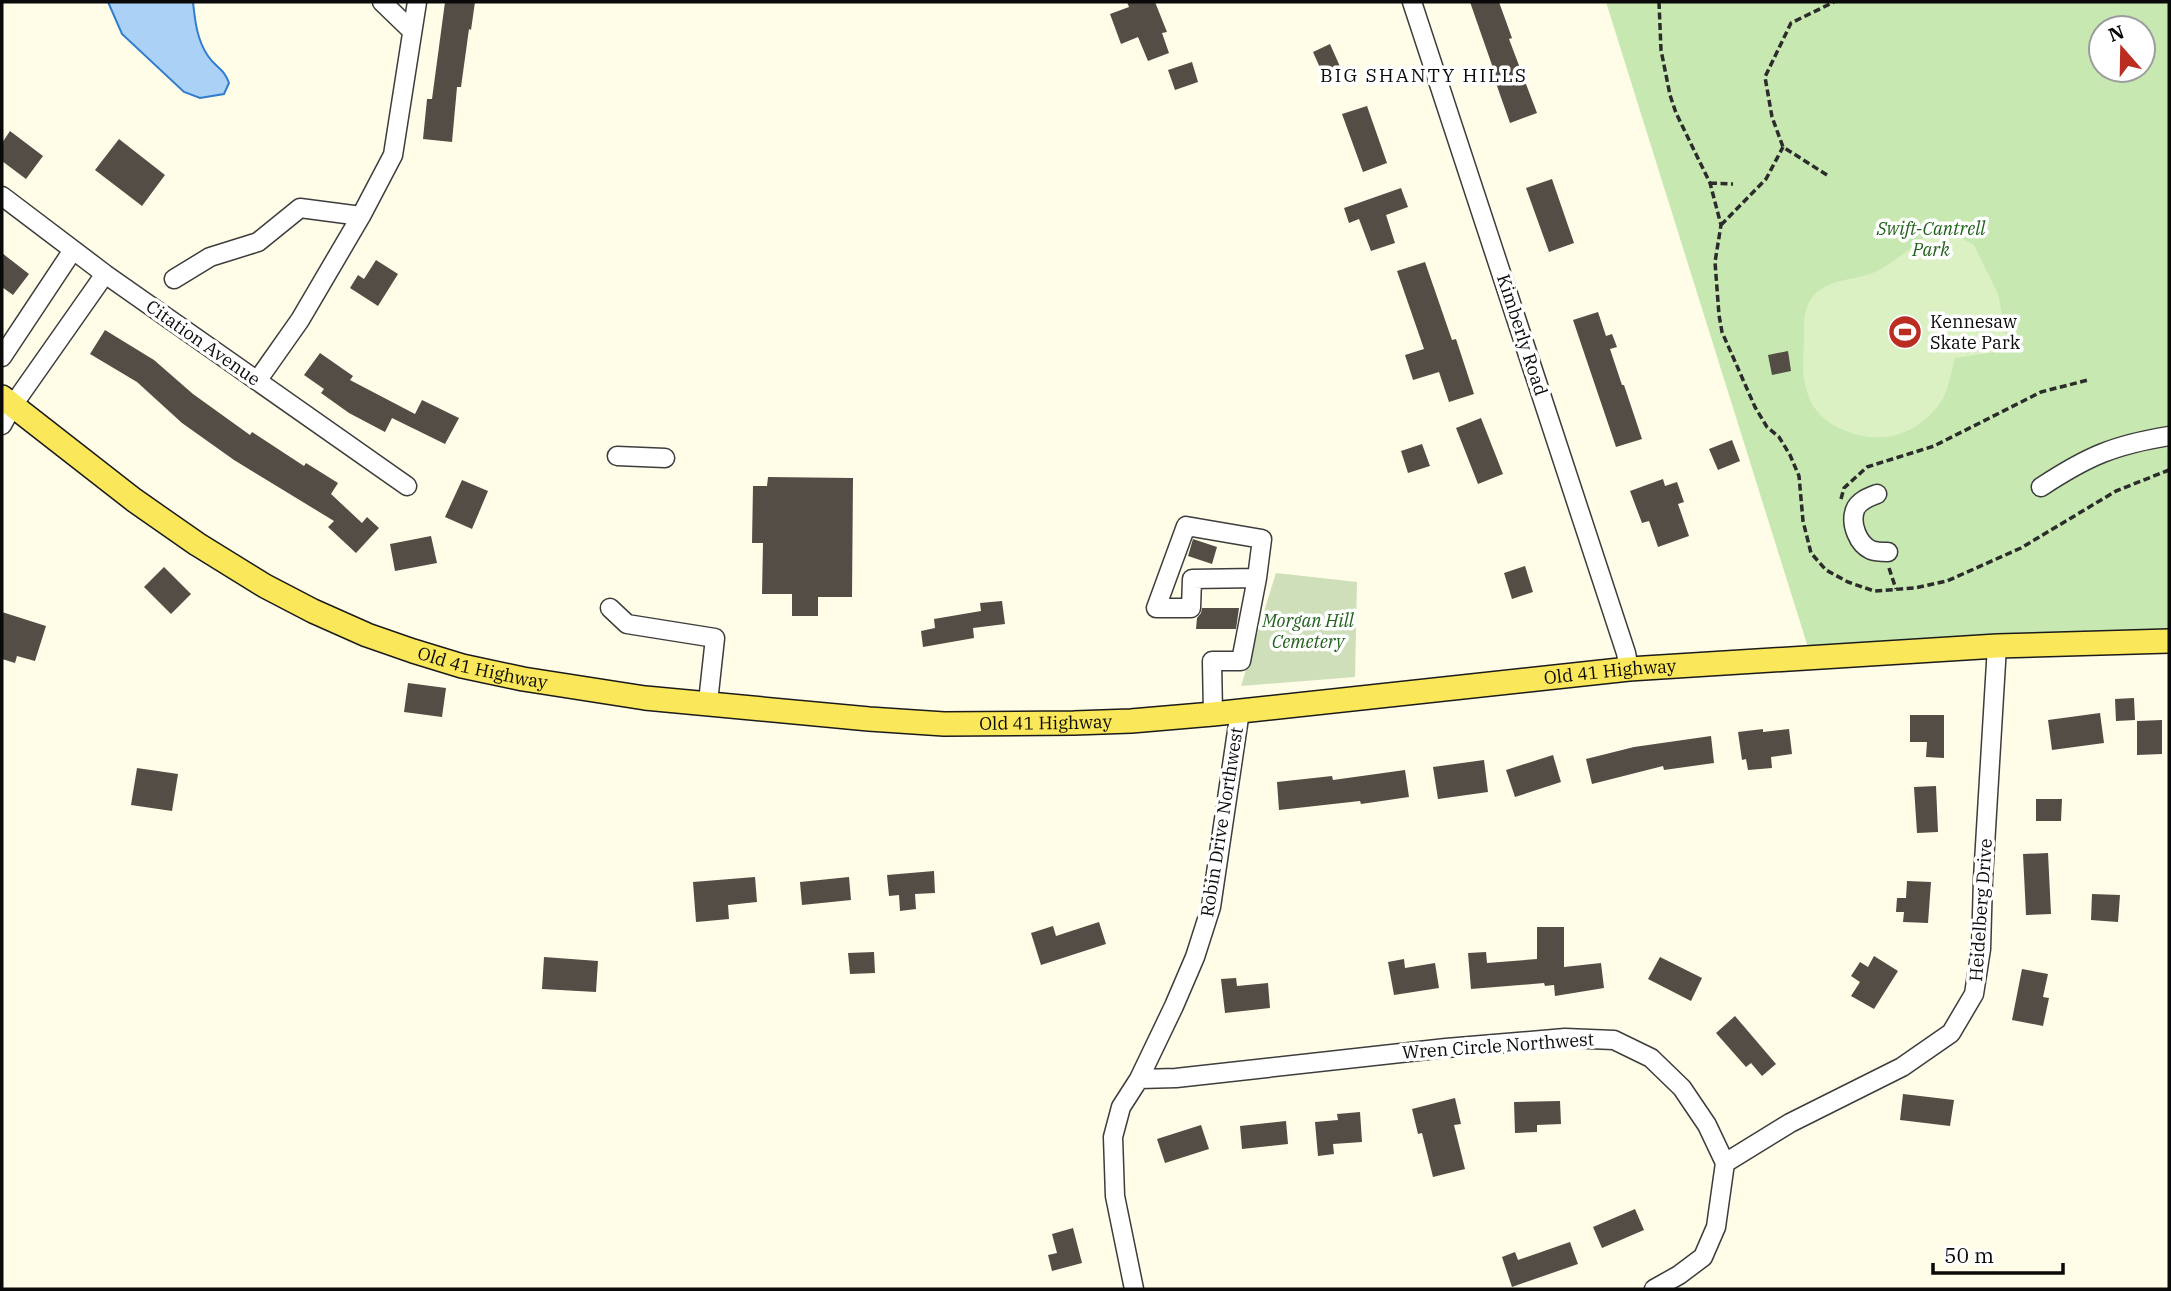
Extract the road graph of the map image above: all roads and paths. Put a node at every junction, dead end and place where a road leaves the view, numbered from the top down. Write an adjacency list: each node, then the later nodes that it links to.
1 (382, 2): 6 (street)
2 (417, 2): 6 (street)
3 (1412, 2): 36 (street, Kimberly Road)
4 (1659, 2): 9 (path)
5 (1834, 2): 7 (path)
6 (411, 30): 12 (street)
7 (1783, 147): 8 (path); 13 (path)
8 (1827, 175)
9 (1710, 183): 10 (path); 13 (path)
10 (1733, 184)
11 (2, 196): 14 (street, Citation Avenue)
12 (361, 216): 16 (street); 19 (street)
13 (1720, 225): 32 (path)
14 (73, 250): 15 (street, Citation Avenue); 17 (street)
15 (105, 274): 19 (street, Citation Avenue); 20 (street)
16 (174, 279)
17 (2, 357)
18 (2088, 380): 29 (path)
19 (257, 381): 26 (street, Citation Avenue)
20 (7, 401): 21 (street); 37 (main road, Old 41 Highway)
21 (2, 425)
22 (2169, 436): 27 (street)
23 (617, 456): 24 (street)
24 (665, 458)
25 (2169, 470): 32 (path)
26 (407, 486)
27 (2041, 487)
28 (1877, 494): 30 (street)
29 (1840, 501)
30 (1888, 559): 32 (path)
31 (1256, 578): 31 (street); 39 (street)
32 (1896, 589)
33 (610, 608): 37 (street)
34 (2169, 641): 35 (main road, Old 41 Highway)
35 (1997, 646): 36 (main road, Old 41 Highway); 41 (street, Heidelberg Drive)
36 (1629, 670): 38 (main road, Old 41 Highway)
37 (708, 702): 39 (main road, Old 41 Highway)
38 (1240, 711): 39 (main road, Old 41 Highway); 40 (street, Robin Drive Northwest)
39 (1213, 714)
40 (1139, 1079): 41 (street, Wren Circle Northwest); 42 (street, Robin Drive Northwest)
41 (1725, 1163): 43 (street)
42 (1134, 1289)
43 (1654, 1289)

